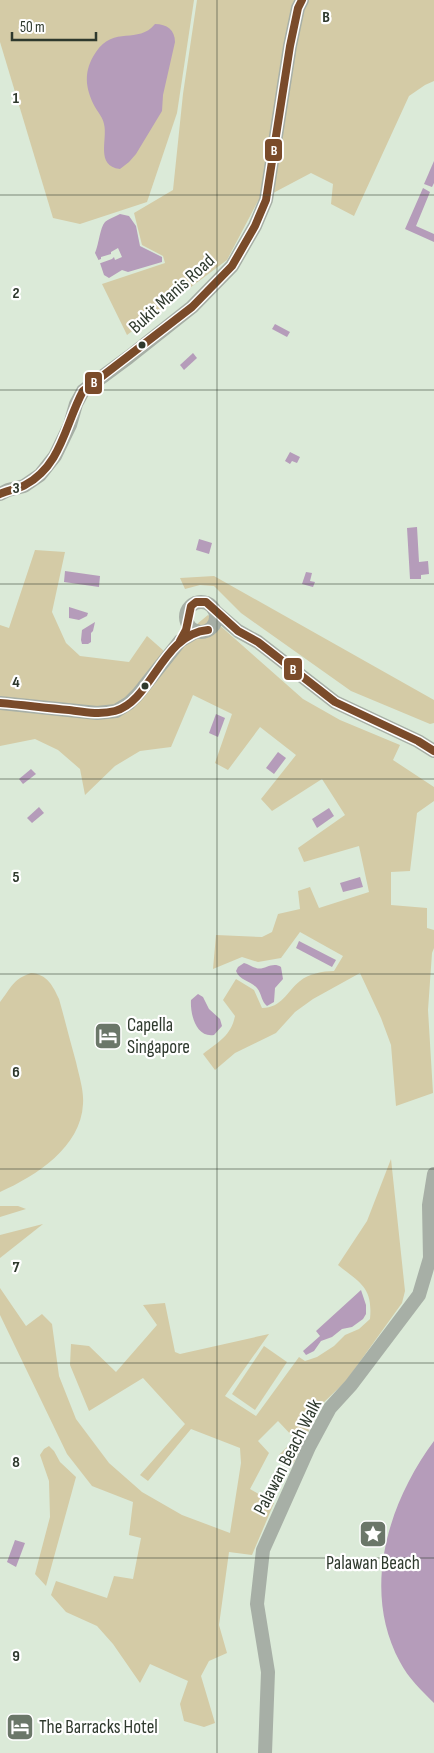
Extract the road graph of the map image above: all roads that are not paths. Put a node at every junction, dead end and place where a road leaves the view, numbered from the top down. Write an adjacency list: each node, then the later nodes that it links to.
1 (302, 0): 2 (street, Bukit Manis Road)
2 (2, 491)
3 (216, 612): 4 (street); 4 (street); 5 (street)
4 (198, 627): 5 (street); 6 (street)
5 (238, 631): 7 (street)
6 (0, 703)
7 (418, 741): 8 (street); 9 (street)
8 (434, 744)
9 (434, 752)
10 (434, 1174): 11 (street, Palawan Beach Walk)
11 (265, 1753)

